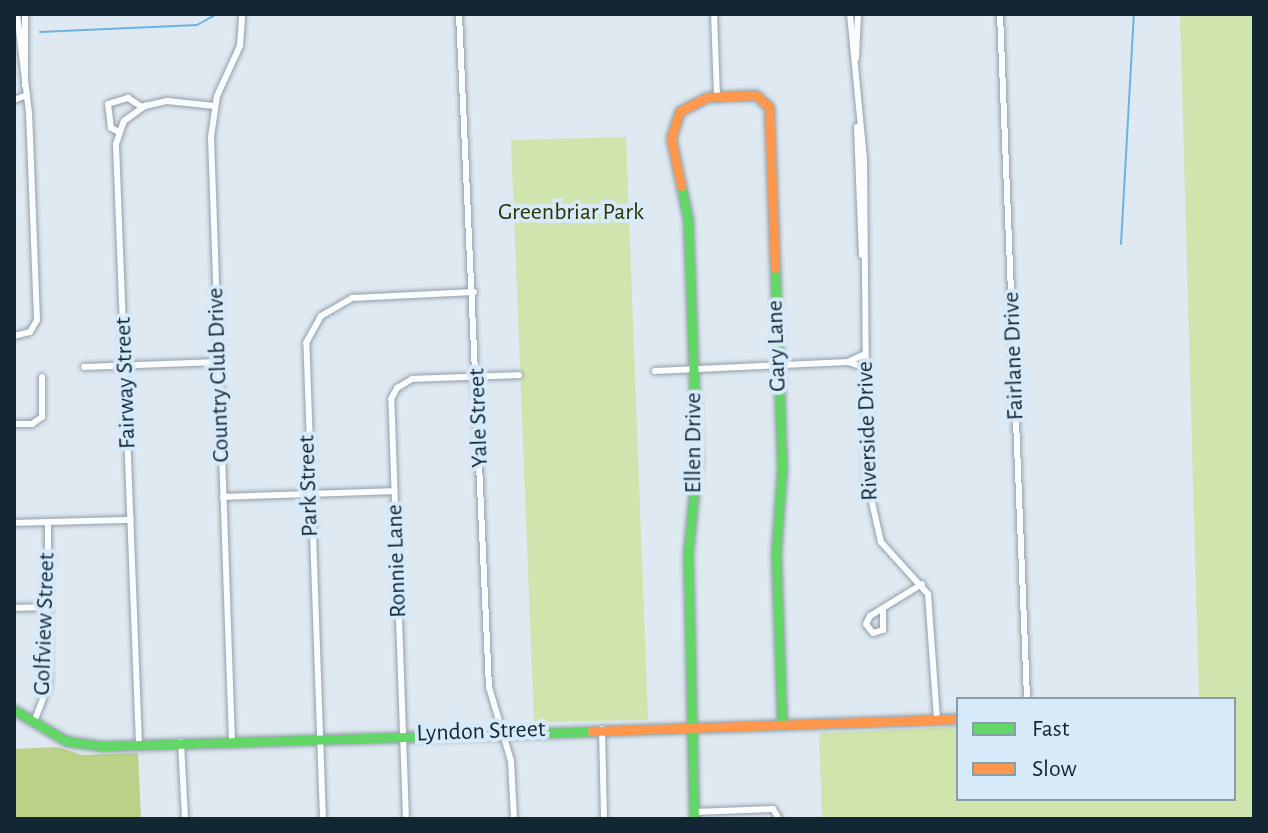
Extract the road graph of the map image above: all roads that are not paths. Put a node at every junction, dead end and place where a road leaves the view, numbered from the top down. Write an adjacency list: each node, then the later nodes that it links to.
1 (17, 14): 10 (street)
2 (25, 14): 10 (street)
3 (242, 14): 14 (street, Country Club Drive)
4 (459, 14): 17 (street, Yale Street)
5 (714, 14): 12 (street)
6 (850, 14): 9 (street, Riverside Drive)
7 (858, 14): 9 (street, Riverside Drive)
8 (1000, 14): 42 (street, Fairlane Drive)
9 (856, 61): 19 (street, Riverside Drive)
10 (25, 85): 11 (street)
11 (27, 95): 13 (street); 18 (street)
12 (717, 97): 23 (street, Gary Lane); 26 (street, Ellen Drive)
13 (14, 100)
14 (215, 106): 15 (street); 20 (street, Country Club Drive)
15 (142, 107): 16 (street); 16 (street, Fairway Street)
16 (119, 132): 22 (street, Fairway Street)
17 (474, 292): 29 (street, Yale Street); 33 (street, Park Street)
18 (14, 336)
19 (865, 354): 21 (street); 25 (street, Riverside Drive)
20 (218, 362): 22 (street); 34 (street, Country Club Drive)
21 (848, 362): 23 (street); 25 (street)
22 (125, 365): 24 (street); 35 (street, Fairway Street)
23 (778, 366): 26 (street); 47 (street, Gary Lane)
24 (84, 367)
25 (866, 368): 38 (street, Riverside Drive)
26 (693, 369): 27 (street); 48 (street, Ellen Drive)
27 (655, 371)
28 (519, 375): 29 (street)
29 (478, 376): 32 (street, Ronnie Lane); 50 (street, Yale Street)
30 (42, 377): 31 (street)
31 (14, 424)
32 (394, 491): 33 (street); 51 (street, Ronnie Lane)
33 (310, 494): 34 (street); 52 (street, Park Street)
34 (223, 497): 53 (street, Country Club Drive)
35 (131, 520): 37 (street); 55 (street, Fairway Street)
36 (14, 523): 37 (street)
37 (48, 524): 39 (street, Golfview Street)
38 (922, 584): 41 (street); 45 (street, Riverside Drive)
39 (46, 607): 40 (street); 46 (street, Golfview Street)
40 (14, 608)
41 (883, 611)
42 (1027, 697)
43 (14, 710): 46 (street, Lyndon Street)
44 (956, 719): 45 (street, Lyndon Street)
45 (937, 721): 47 (street, Lyndon Street)
46 (34, 722): 55 (street, Lyndon Street)
47 (782, 725): 48 (street, Lyndon Street)
48 (692, 727): 49 (street, Lyndon Street); 56 (street, Ellen Drive)
49 (602, 729): 50 (street, Lyndon Street); 61 (street)
50 (498, 732): 51 (street, Lyndon Street); 60 (street, Yale Street)
51 (404, 735): 52 (street, Lyndon Street); 59 (street, Ronnie Lane)
52 (319, 738): 53 (street, Lyndon Street); 58 (street, Park Street)
53 (232, 741): 54 (street, Lyndon Street)
54 (181, 742): 55 (street, Lyndon Street); 57 (street)
55 (139, 744)
56 (694, 815): 62 (street)
57 (185, 819)
58 (323, 819)
59 (406, 819)
60 (514, 819)
61 (604, 819)
62 (779, 819)

